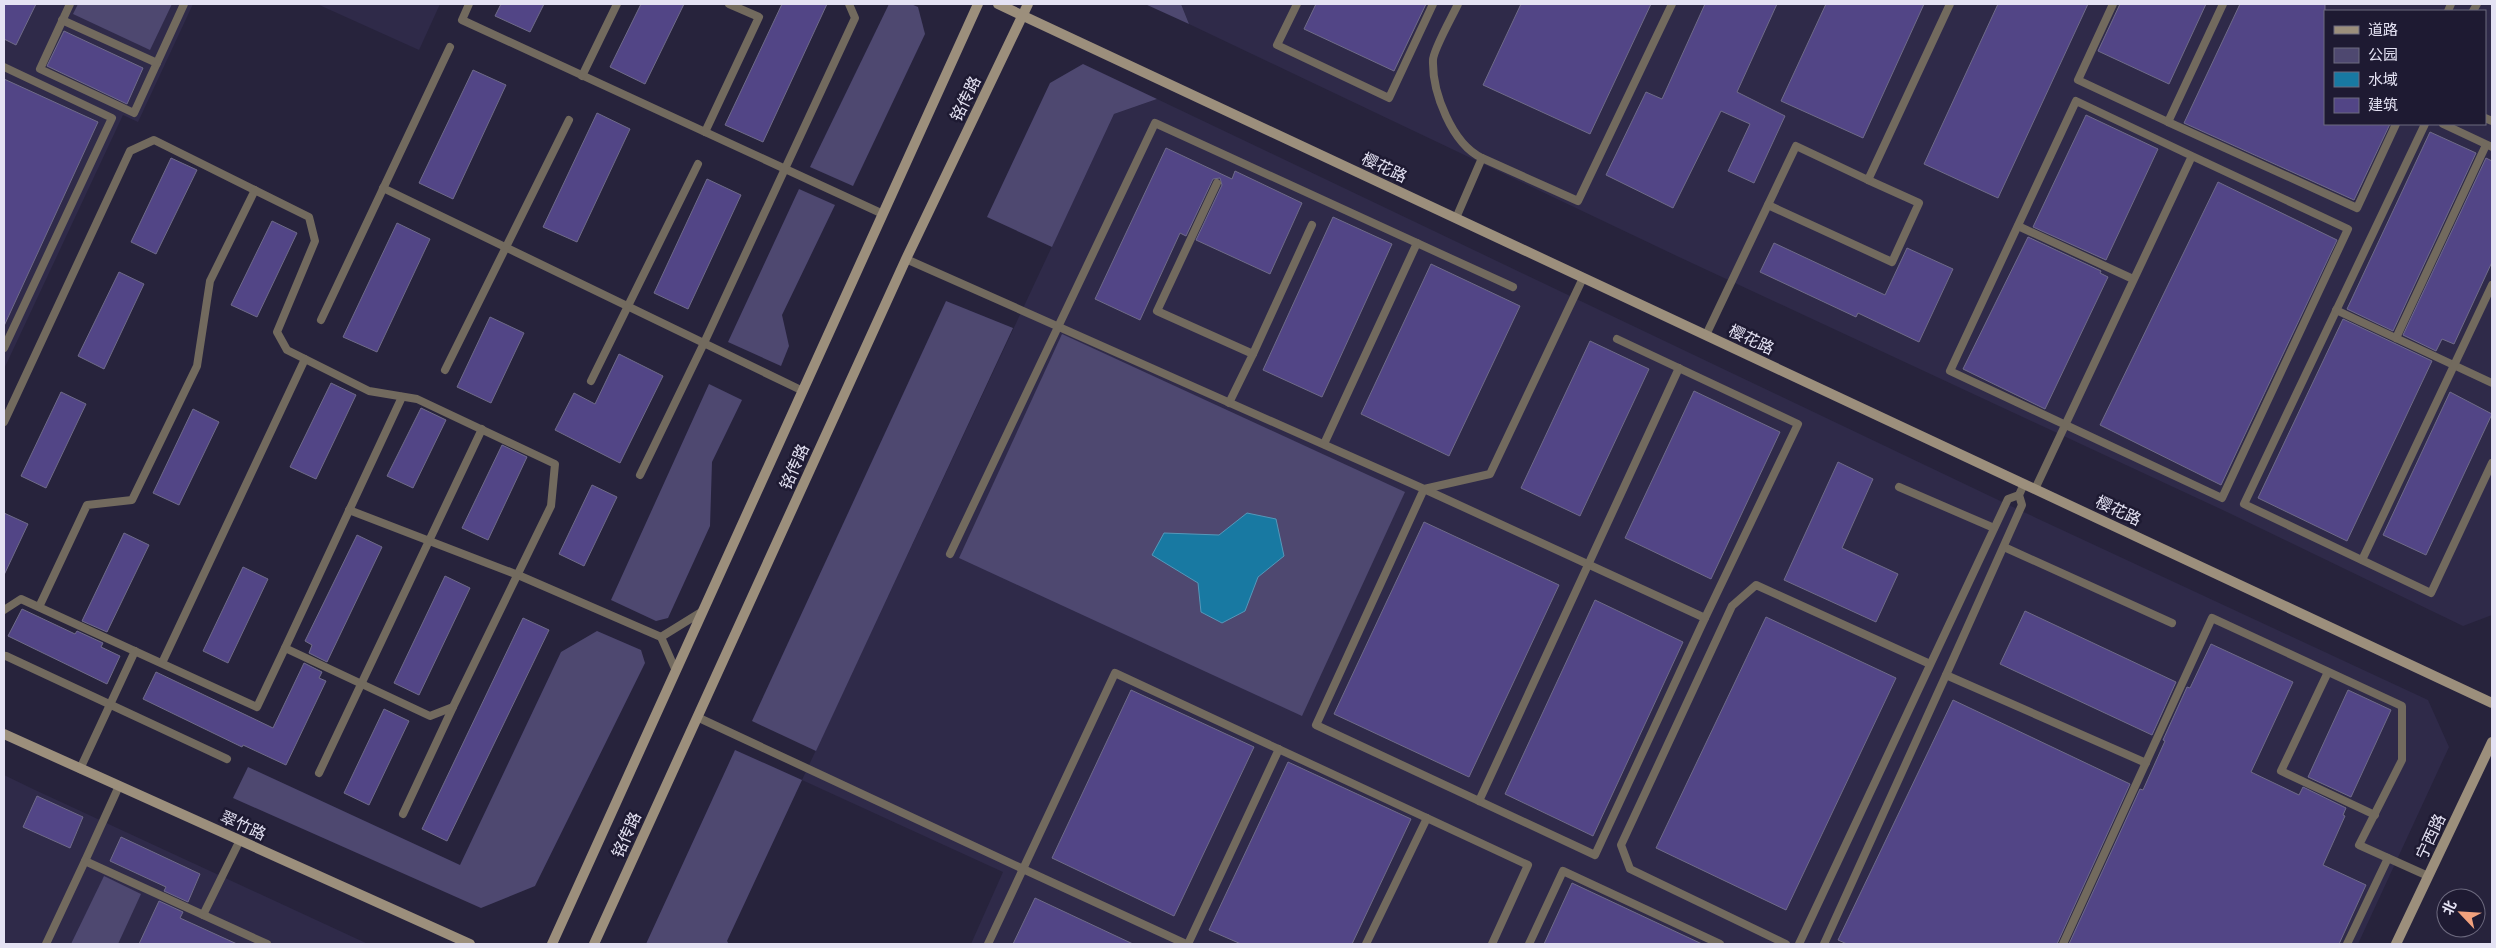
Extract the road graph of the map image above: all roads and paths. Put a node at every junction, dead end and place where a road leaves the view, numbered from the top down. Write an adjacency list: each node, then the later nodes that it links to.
1 (70, 4): 18 (lane)
2 (184, 4): 20 (lane)
3 (469, 4): 22 (lane)
4 (618, 4): 22 (lane)
5 (729, 4): 28 (lane)
6 (849, 4): 33 (lane)
7 (978, 4): 39 (main road, 铭传路)
8 (998, 4): 17 (main road, 樱花路)
9 (1028, 4): 17 (main road, 铭传路)
10 (1297, 4): 11 (lane)
11 (1433, 4)
12 (1458, 4): 31 (lane)
13 (1672, 4): 31 (lane)
14 (1950, 4): 34 (lane)
15 (2113, 4): 24 (lane)
16 (2223, 4): 24 (lane)
17 (1022, 15): 40 (main road, 樱花路); 45 (main road, 铭传路)
18 (62, 20): 20 (lane); 20 (lane)
19 (450, 47): 36 (lane)
20 (157, 63)
21 (4, 68): 58 (lane)
22 (582, 76): 28 (lane)
23 (569, 120): 44 (lane)
24 (2168, 122): 25 (lane)
25 (2396, 125)
26 (2425, 125): 51 (lane)
27 (2444, 125): 29 (lane)
28 (704, 132): 33 (lane)
29 (2489, 146): 55 (lane)
30 (2192, 156): 42 (lane); 47 (lane); 70 (lane)
31 (1482, 158): 40 (lane)
32 (698, 164): 50 (lane)
33 (785, 169): 39 (lane); 57 (lane)
34 (1868, 180): 38 (lane); 38 (lane)
35 (1217, 183): 59 (lane)
36 (383, 188): 44 (lane); 52 (lane)
37 (255, 190): 60 (lane); 69 (lane); 88 (lane)
38 (1768, 205): 54 (lane)
39 (883, 214): 66 (main road, 铭传路)
40 (1456, 218): 46 (main road, 樱花路)
41 (1312, 225): 59 (lane)
42 (2018, 226): 47 (lane); 70 (lane)
43 (1417, 243): 49 (lane); 53 (lane); 72 (lane)
44 (506, 247): 50 (lane); 63 (lane)
45 (906, 259): 53 (lane); 106 (main road, 铭传路)
46 (1583, 278): 54 (main road, 樱花路); 77 (lane)
47 (2133, 279): 70 (lane)
48 (2492, 285): 61 (lane)
49 (1512, 288)
50 (628, 306): 57 (lane); 64 (lane)
51 (2336, 310): 55 (lane); 85 (lane)
52 (321, 320)
53 (1057, 326): 68 (lane); 84 (lane)
54 (1706, 335): 75 (main road, 樱花路)
55 (2396, 338): 61 (lane)
56 (1617, 339): 62 (lane)
57 (704, 343): 66 (lane); 74 (lane)
58 (4, 348)
59 (1253, 354): 68 (lane)
60 (305, 359): 67 (lane); 97 (lane)
61 (2454, 365): 65 (lane); 85 (lane)
62 (1679, 368): 86 (lane); 91 (lane)
63 (445, 370)
64 (591, 381)
65 (2492, 382)
66 (803, 391): 90 (main road, 铭传路)
67 (402, 397): 71 (lane); 80 (lane)
68 (1230, 403): 72 (lane)
69 (4, 422)
70 (2065, 425): 78 (lane)
71 (482, 430): 82 (lane); 87 (lane)
72 (1324, 444): 77 (lane)
73 (2492, 463): 85 (lane)
74 (640, 475)
75 (2024, 484): 78 (main road, 樱花路); 79 (lane)
76 (1899, 487): 81 (lane)
77 (1424, 489): 86 (lane); 115 (lane)
78 (2035, 489): 103 (main road, 樱花路)
79 (2019, 495): 81 (lane); 83 (lane)
80 (349, 510): 82 (lane); 94 (lane)
81 (1994, 528): 98 (lane)
82 (428, 541): 87 (lane); 102 (lane)
83 (2004, 547): 92 (lane); 101 (lane)
84 (950, 554)
85 (2362, 560)
86 (1588, 564): 91 (lane); 115 (lane)
87 (518, 575): 93 (lane); 105 (lane)
88 (39, 607): 89 (lane); 95 (lane)
89 (4, 610)
90 (703, 611): 93 (lane); 99 (main road, 铭传路)
91 (1705, 618): 115 (lane)
92 (2172, 624)
93 (661, 637): 99 (lane)
94 (285, 648): 97 (lane); 102 (lane)
95 (135, 650): 97 (lane); 104 (lane)
96 (6, 656): 104 (lane)
97 (162, 663)
98 (1930, 664): 136 (lane); 137 (lane)
99 (676, 671): 128 (main road, 铭传路)
100 (2328, 672): 111 (lane); 117 (lane); 117 (lane)
101 (1946, 675): 111 (lane); 138 (lane)
102 (360, 683): 105 (lane); 113 (lane)
103 (2492, 703)
104 (110, 704): 110 (lane); 112 (lane)
105 (453, 707): 116 (lane)
106 (697, 718): 122 (lane); 129 (main road, 铭传路)
107 (4, 734): 112 (main road, 翠竹路)
108 (2492, 742): 123 (main road, 宁西路)
109 (1279, 750): 118 (lane); 122 (lane); 131 (lane)
110 (227, 759)
111 (2146, 763): 139 (lane)
112 (80, 769): 114 (main road, 翠竹路)
113 (318, 773)
114 (120, 786): 119 (main road, 翠竹路); 121 (lane)
115 (1479, 801)
116 (403, 814)
117 (2375, 814): 120 (lane)
118 (1427, 818): 132 (lane); 133 (lane)
119 (240, 840): 124 (lane); 127 (main road, 翠竹路)
120 (2388, 858): 123 (lane); 140 (lane)
121 (85, 861): 124 (lane); 125 (lane)
122 (1023, 869): 130 (lane); 131 (lane)
123 (2428, 876): 141 (main road, 宁西路)
124 (203, 915): 126 (lane)
125 (46, 944)
126 (267, 944)
127 (470, 944)
128 (552, 944)
129 (594, 944)
130 (988, 944)
131 (1187, 944)
132 (1366, 944)
133 (1492, 944)
134 (1529, 944): 135 (lane)
135 (1720, 944)
136 (1786, 944)
137 (1799, 944)
138 (1824, 944)
139 (2063, 944)
140 (2347, 944)
141 (2396, 944)

